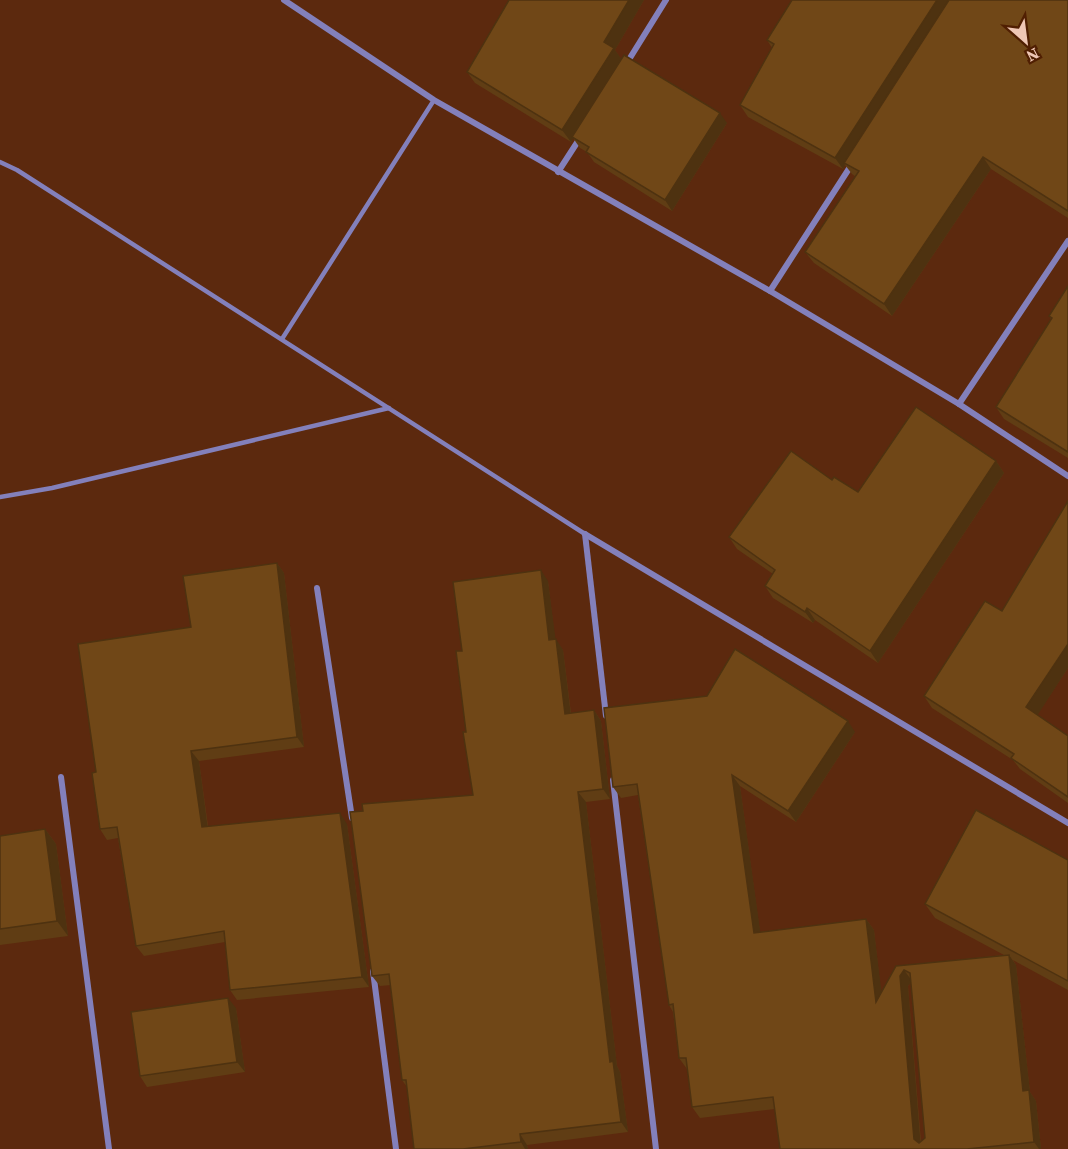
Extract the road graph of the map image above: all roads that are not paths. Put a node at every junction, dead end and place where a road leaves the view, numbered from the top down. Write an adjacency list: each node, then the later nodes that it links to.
1 (284, 0): 4 (street)
2 (666, 0): 3 (street)
3 (622, 71)
4 (434, 100): 8 (street); 11 (lane)
5 (584, 132): 8 (street)
6 (855, 161): 10 (street)
7 (0, 162): 11 (lane)
8 (558, 172): 10 (street)
9 (1068, 241): 12 (street)
10 (770, 291): 12 (street)
11 (282, 339): 13 (lane)
12 (959, 404): 14 (street)
13 (389, 408): 15 (lane); 16 (lane)
14 (1068, 476)
15 (0, 497)
16 (585, 534): 18 (street); 22 (street)
17 (317, 588): 21 (street)
18 (607, 723)
19 (612, 771): 26 (street)
20 (61, 777): 24 (street)
21 (353, 823)
22 (1068, 823)
23 (371, 963): 25 (street)
24 (109, 1149)
25 (396, 1149)
26 (656, 1149)

